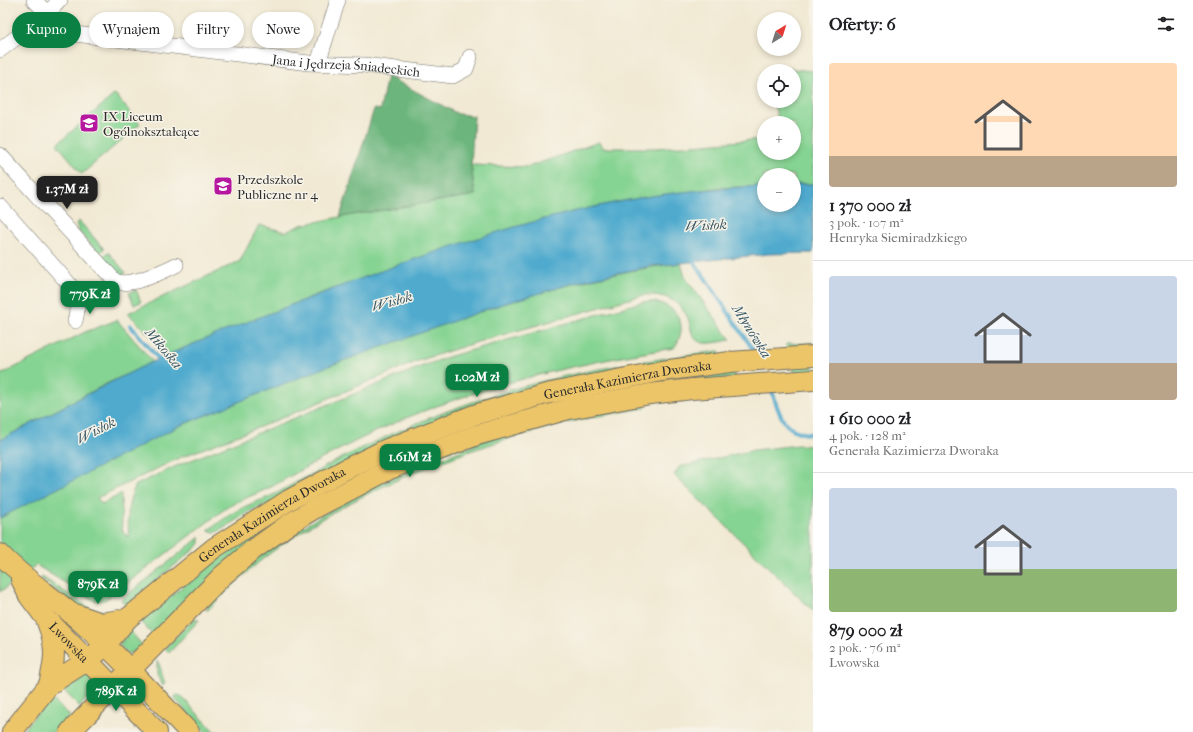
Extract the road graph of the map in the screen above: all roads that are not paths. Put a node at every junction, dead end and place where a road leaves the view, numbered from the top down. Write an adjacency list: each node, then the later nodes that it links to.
1 (34, 0): 4 (street, Jana i Jędrzeja Śniadeckich)
2 (60, 0): 5 (street)
3 (338, 0): 10 (street)
4 (45, 12)
5 (49, 12)
6 (81, 35): 10 (street, Jana i Jędrzeja Śniadeckich)
7 (12, 41): 8 (street)
8 (0, 50)
9 (470, 57): 10 (street, Jana i Jędrzeja Śniadeckich)
10 (318, 63)
11 (0, 155): 13 (street)
12 (0, 206): 14 (street)
13 (176, 265)
14 (75, 321)
15 (813, 356): 21 (main road, Generała Kazimierza Dworaka)
16 (806, 381): 24 (main road, Generała Kazimierza Dworaka)
17 (0, 554): 18 (main road)
18 (19, 574): 19 (main road, Lwowska); 20 (main road, Lwowska)
19 (66, 609): 21 (main road); 22 (main road, Lwowska)
20 (44, 616): 23 (main road, Lwowska); 25 (main road)
21 (127, 619): 22 (main road, Generała Kazimierza Dworaka)
22 (105, 646): 23 (main road, Generała Kazimierza Dworaka); 24 (main road, Lwowska)
23 (88, 660): 25 (main road, Generała Kazimierza Dworaka); 26 (main road, Lwowska)
24 (130, 670): 26 (main road, Generała Kazimierza Dworaka); 30 (main road, Lwowska)
25 (49, 685): 27 (main road)
26 (114, 686): 28 (main road, Generała Kazimierza Dworaka); 29 (main road, Lwowska)
27 (12, 732)
28 (70, 732)
29 (157, 732)
30 (189, 732)

